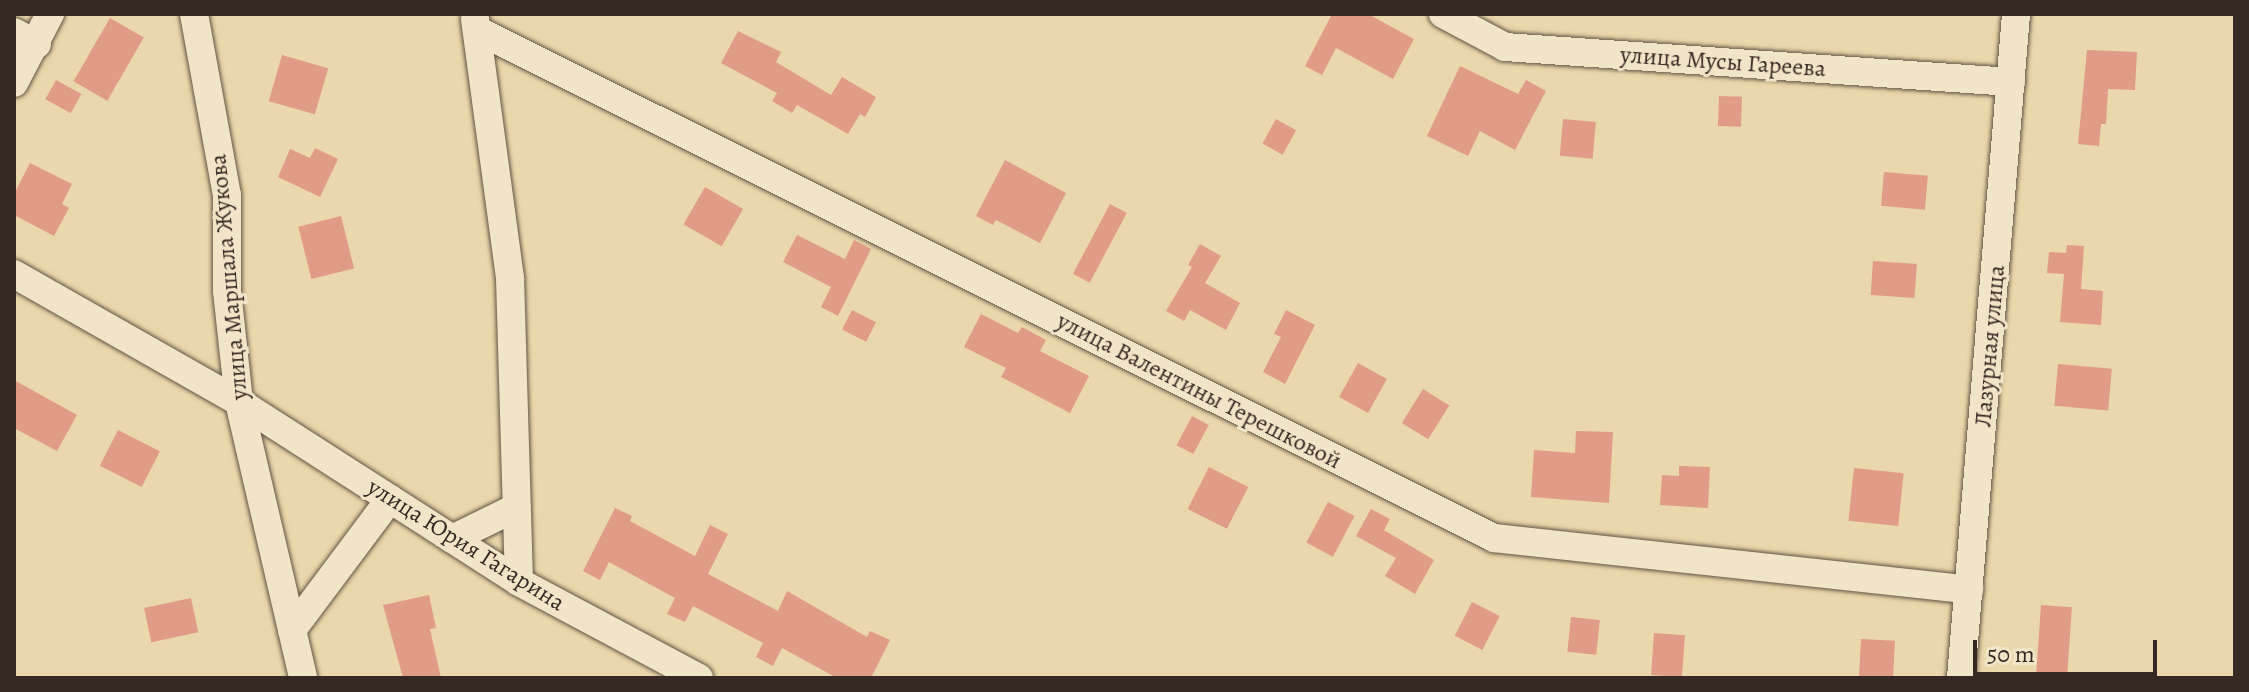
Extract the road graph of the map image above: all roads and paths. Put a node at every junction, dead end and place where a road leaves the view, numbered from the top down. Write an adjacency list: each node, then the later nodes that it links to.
1 (50, 14): 6 (street)
2 (194, 14): 10 (street, улица Маршала Жукова)
3 (1443, 14): 7 (street, улица Мусы Гареева)
4 (2016, 14): 7 (street, Лазурная улица)
5 (476, 22): 12 (street); 15 (street, улица Валентины Терешковой)
6 (26, 38): 8 (street)
7 (2011, 82): 15 (street, Лазурная улица)
8 (14, 83)
9 (14, 274): 10 (street, улица Юрия Гагарина)
10 (239, 402): 11 (street, улица Юрия Гагарина); 16 (street, улица Маршала Жукова)
11 (390, 499): 13 (street, улица Юрия Гагарина); 16 (street)
12 (517, 507): 13 (street); 14 (street)
13 (452, 539): 14 (street, улица Юрия Гагарина)
14 (519, 582): 18 (street, улица Юрия Гагарина)
15 (1969, 590): 19 (street, Лазурная улица)
16 (292, 630): 17 (street, улица Маршала Жукова)
17 (303, 678)
18 (699, 678)
19 (1961, 678)

